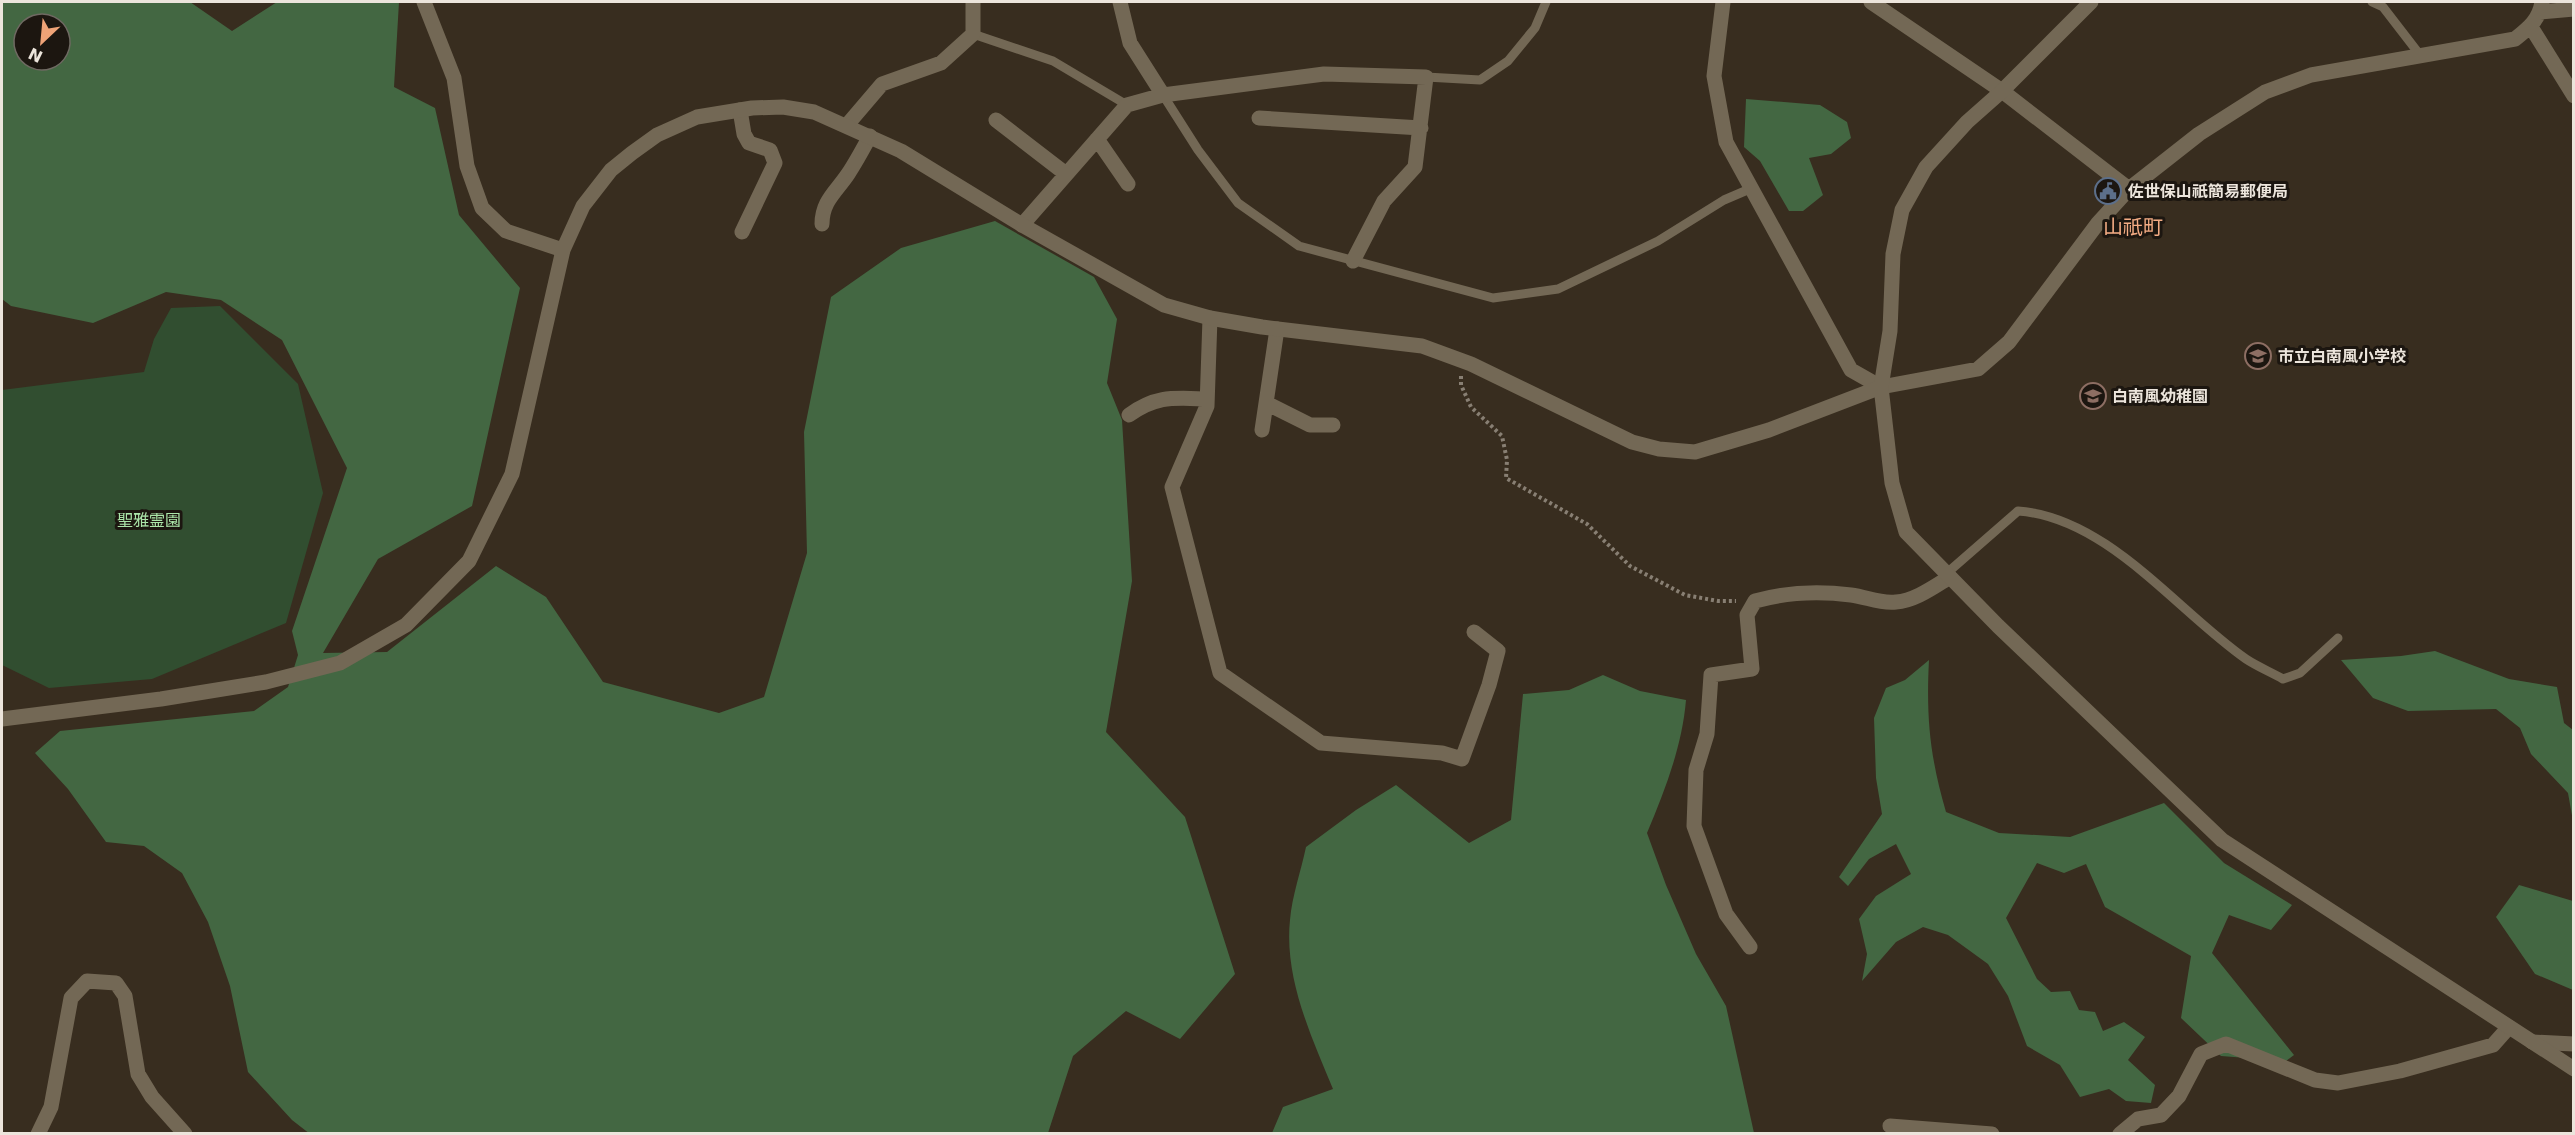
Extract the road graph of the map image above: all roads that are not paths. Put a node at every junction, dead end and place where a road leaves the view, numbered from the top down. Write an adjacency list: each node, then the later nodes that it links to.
1 (424, 2): 33 (street)
2 (973, 2): 12 (street)
3 (1120, 2): 16 (street)
4 (1546, 2): 14 (lane)
5 (1723, 2): 28 (street)
6 (1871, 2): 15 (street)
7 (2091, 2): 15 (street)
8 (2372, 2): 13 (lane)
9 (2541, 7): 10 (street); 11 (street)
10 (2574, 9)
11 (2531, 27): 13 (street); 17 (street)
12 (973, 34): 18 (lane); 22 (street)
13 (2420, 55): 29 (street)
14 (1426, 77): 16 (street); 23 (street)
15 (2002, 91): 29 (street); 37 (street)
16 (1163, 95): 18 (street); 34 (lane)
17 (2574, 96)
18 (1127, 105): 25 (street)
19 (740, 110): 22 (street); 32 (street); 33 (street)
20 (1259, 118): 23 (street)
21 (996, 120): 26 (street)
22 (847, 125): 24 (street)
23 (1421, 128): 34 (street)
24 (870, 136): 30 (street); 31 (street)
25 (1097, 139): 26 (street); 27 (street)
26 (1066, 174): 31 (street)
27 (1128, 184)
28 (1752, 188): 34 (lane); 37 (street)
29 (2129, 189): 37 (street)
30 (822, 224)
31 (1022, 225): 35 (street)
32 (742, 232)
33 (563, 250): 46 (street)
34 (1353, 261)
35 (1210, 318): 36 (street); 38 (street)
36 (1277, 329): 37 (street); 39 (street)
37 (1881, 387): 43 (street)
38 (1207, 399): 40 (street); 44 (street)
39 (1266, 403): 41 (street); 42 (street)
40 (1129, 416)
41 (1333, 424)
42 (1262, 430)
43 (1949, 575): 45 (lane); 47 (street); 48 (street)
44 (1474, 632)
45 (2338, 638)
46 (2, 719)
47 (1750, 947)
48 (2509, 1027): 49 (street); 56 (street)
49 (2532, 1042): 50 (street); 51 (street)
50 (2574, 1044)
51 (2574, 1069)
52 (1890, 1126): 55 (street)
53 (38, 1134): 54 (street)
54 (185, 1134)
55 (1992, 1134)
56 (2120, 1134)

